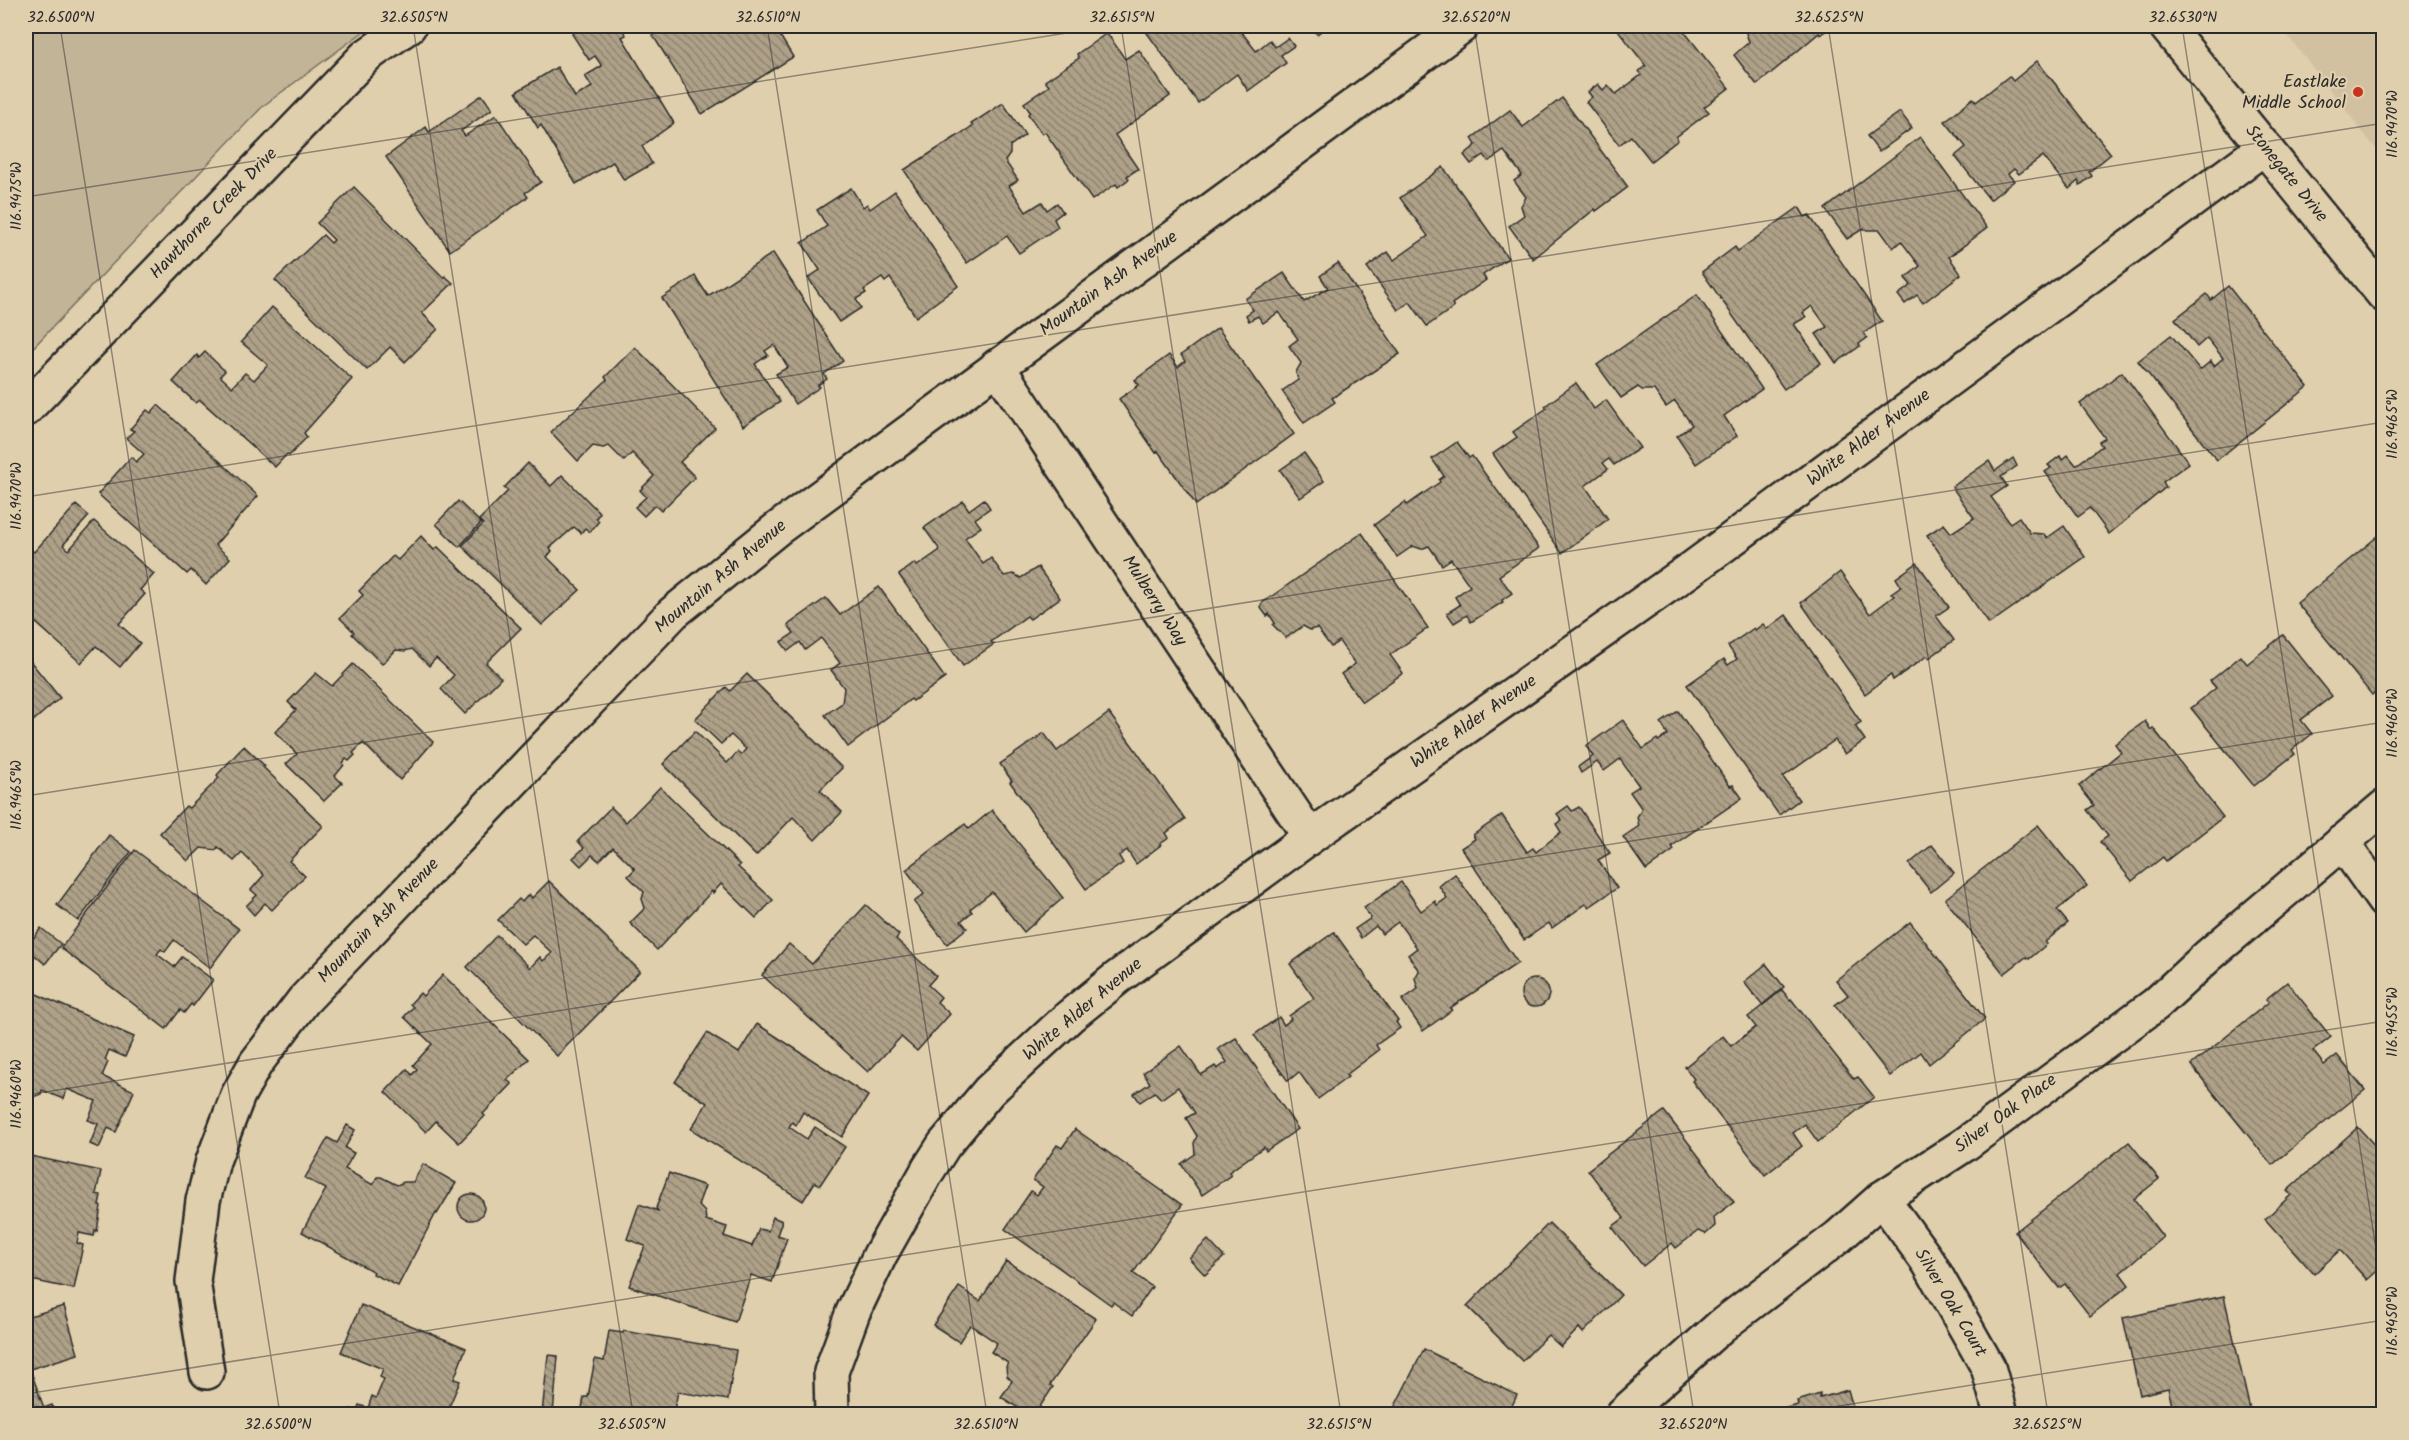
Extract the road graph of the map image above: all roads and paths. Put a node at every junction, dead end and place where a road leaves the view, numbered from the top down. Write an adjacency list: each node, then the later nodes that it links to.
1 (409, 26): 7 (street, Hawthorne Creek Drive)
2 (1462, 26): 6 (street, Mountain Ash Avenue)
3 (2166, 26): 4 (street, Stonegate Drive)
4 (2265, 147): 5 (street, Stonegate Drive); 9 (street, White Alder Avenue)
5 (2384, 295)
6 (997, 366): 9 (street, Mulberry Way); 13 (street, Mountain Ash Avenue)
7 (26, 409)
8 (2384, 807): 10 (street, Silver Oak Place)
9 (1310, 837): 14 (street, White Alder Avenue)
10 (2342, 842): 11 (street); 12 (street, Silver Oak Place)
11 (2384, 901)
12 (1882, 1198): 15 (street, Silver Oak Place); 16 (street, Silver Oak Court)
13 (207, 1372)
14 (832, 1414)
15 (1623, 1414)
16 (2001, 1414)

